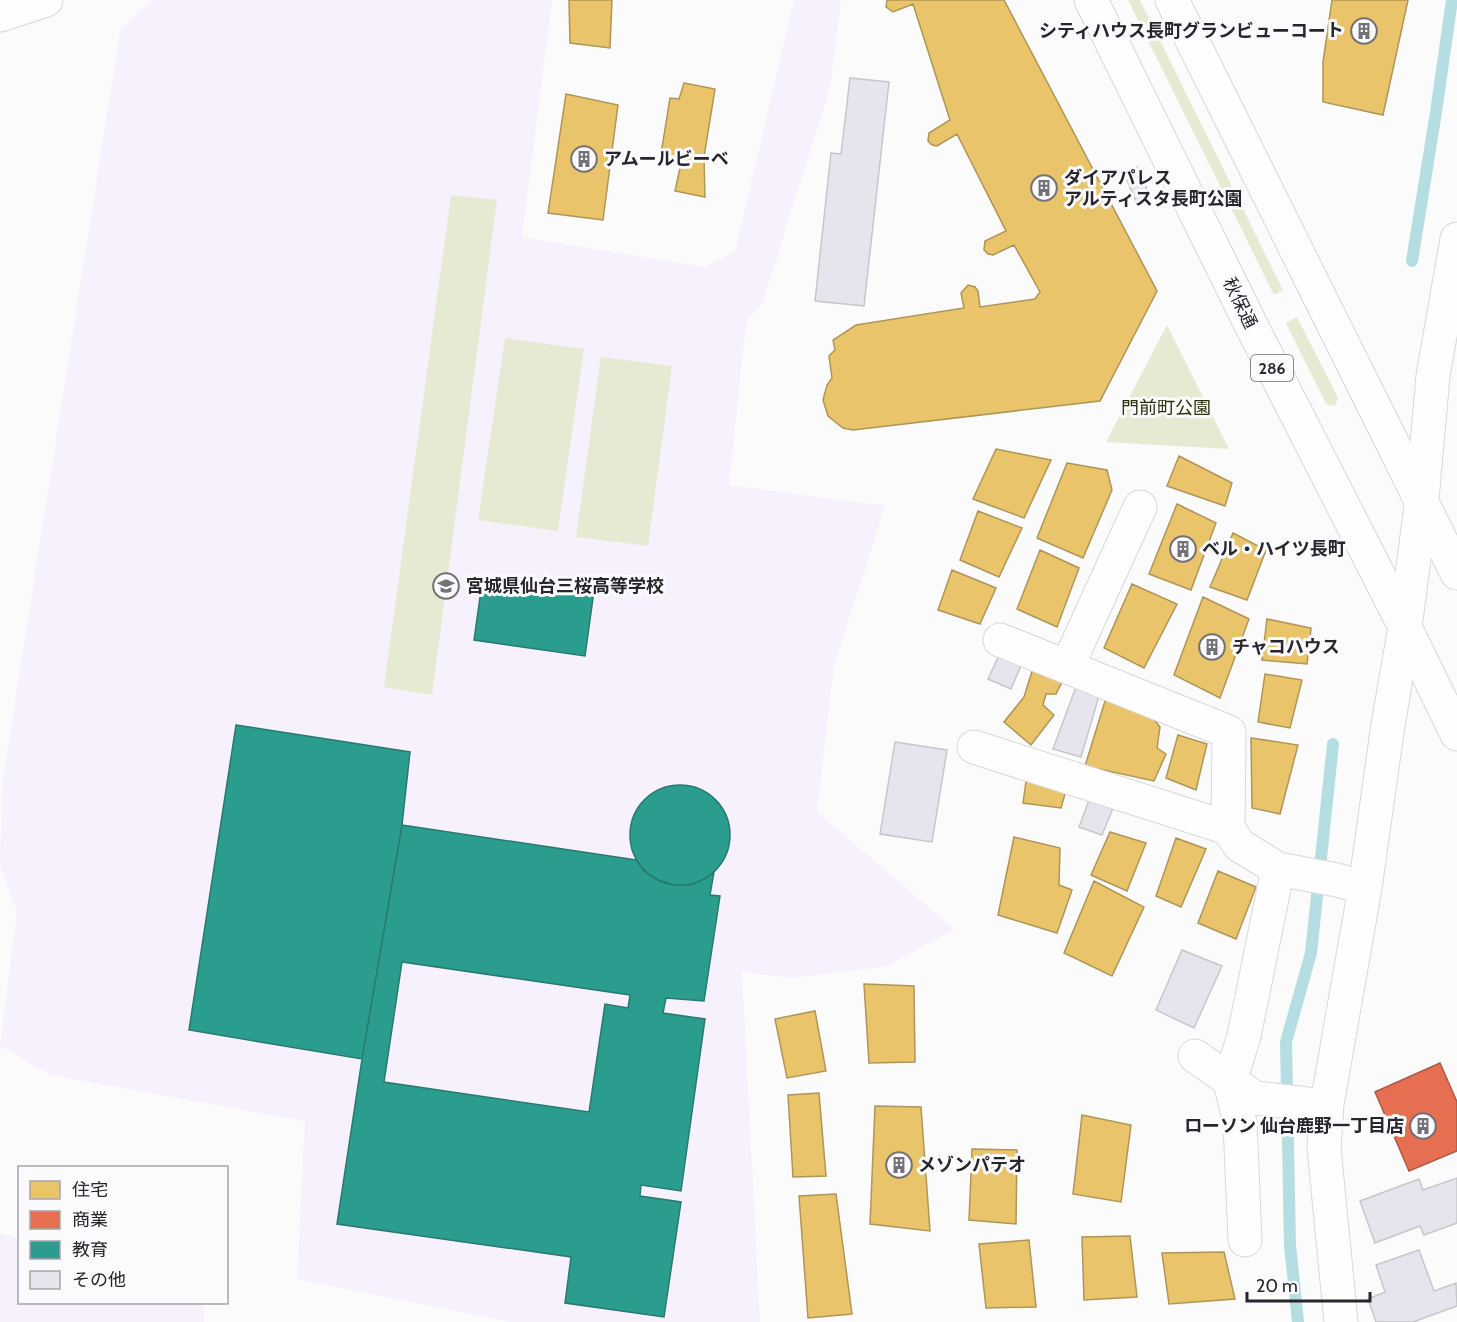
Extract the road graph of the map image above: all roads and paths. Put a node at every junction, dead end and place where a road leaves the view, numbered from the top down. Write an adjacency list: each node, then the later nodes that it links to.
1 (46, 0): 4 (main road)
2 (1091, 0): 11 (main road, 秋保通 / 286)
3 (1172, 0): 8 (main road)
4 (0, 15)
5 (1457, 239): 6 (main road)
6 (1441, 332): 7 (main road); 8 (main road)
7 (1457, 364)
8 (1422, 499): 10 (main road); 11 (main road)
9 (1140, 507): 13 (main road)
10 (1457, 573)
11 (1405, 627): 14 (main road, 秋保通 / 286); 18 (main road)
12 (1000, 640): 13 (main road)
13 (1067, 667): 16 (main road)
14 (1457, 734)
15 (974, 747): 16 (main road)
16 (1228, 828): 17 (main road)
17 (1287, 871): 18 (main road); 20 (main road)
18 (1351, 884): 21 (main road)
19 (1195, 1056): 20 (main road)
20 (1243, 1090): 21 (main road); 22 (main road)
21 (1322, 1105): 23 (main road)
22 (1245, 1240)
23 (1341, 1322)

